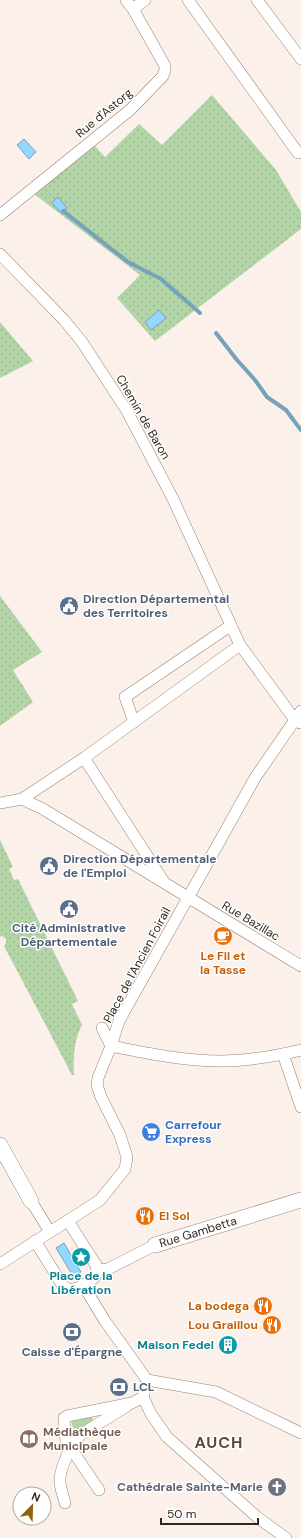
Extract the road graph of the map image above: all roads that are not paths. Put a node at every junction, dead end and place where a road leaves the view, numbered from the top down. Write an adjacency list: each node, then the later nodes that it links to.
1 (126, 0): 5 (street, Rue d'Astorg)
2 (145, 0): 5 (street)
3 (188, 0): 7 (street)
4 (257, 0): 6 (street)
5 (133, 9): 8 (street, Rue d'Astorg)
6 (301, 59)
7 (298, 153)
8 (0, 215)
9 (0, 254): 10 (street, Chemin de Baron)
10 (228, 621): 11 (street, Place de l'Ancien Foirail); 13 (street)
11 (240, 645): 12 (street, Place de l'Ancien Foirail); 13 (street)
12 (299, 718): 18 (street, Place de l'Ancien Foirail)
13 (134, 722): 14 (street)
14 (84, 758): 15 (street); 17 (street)
15 (22, 799): 16 (street); 17 (street)
16 (0, 802)
17 (165, 884): 18 (street)
18 (188, 898): 19 (street, Rue Bazillac); 21 (street, Place de l'Ancien Foirail)
19 (301, 966)
20 (102, 1028): 21 (street)
21 (111, 1046): 23 (street); 29 (street, Place de l'Ancien Foirail)
22 (301, 1050): 23 (street)
23 (283, 1054): 24 (street)
24 (301, 1107)
25 (0, 1145): 26 (main road)
26 (4, 1161): 28 (main road)
27 (301, 1200): 32 (main road, Rue Gambetta)
28 (31, 1201): 30 (street)
29 (68, 1221): 30 (street); 34 (street)
30 (50, 1232): 31 (street)
31 (35, 1241): 33 (street); 35 (street)
32 (155, 1245): 34 (street, Rue Gambetta)
33 (0, 1264)
34 (97, 1270): 35 (street)
35 (83, 1285): 36 (street)
36 (147, 1380): 37 (street); 39 (street)
37 (142, 1397): 38 (street); 43 (street)
38 (132, 1403): 40 (street); 40 (street)
39 (301, 1433)
40 (70, 1449): 41 (street); 42 (street)
41 (99, 1490)
42 (65, 1503)
43 (286, 1538)

